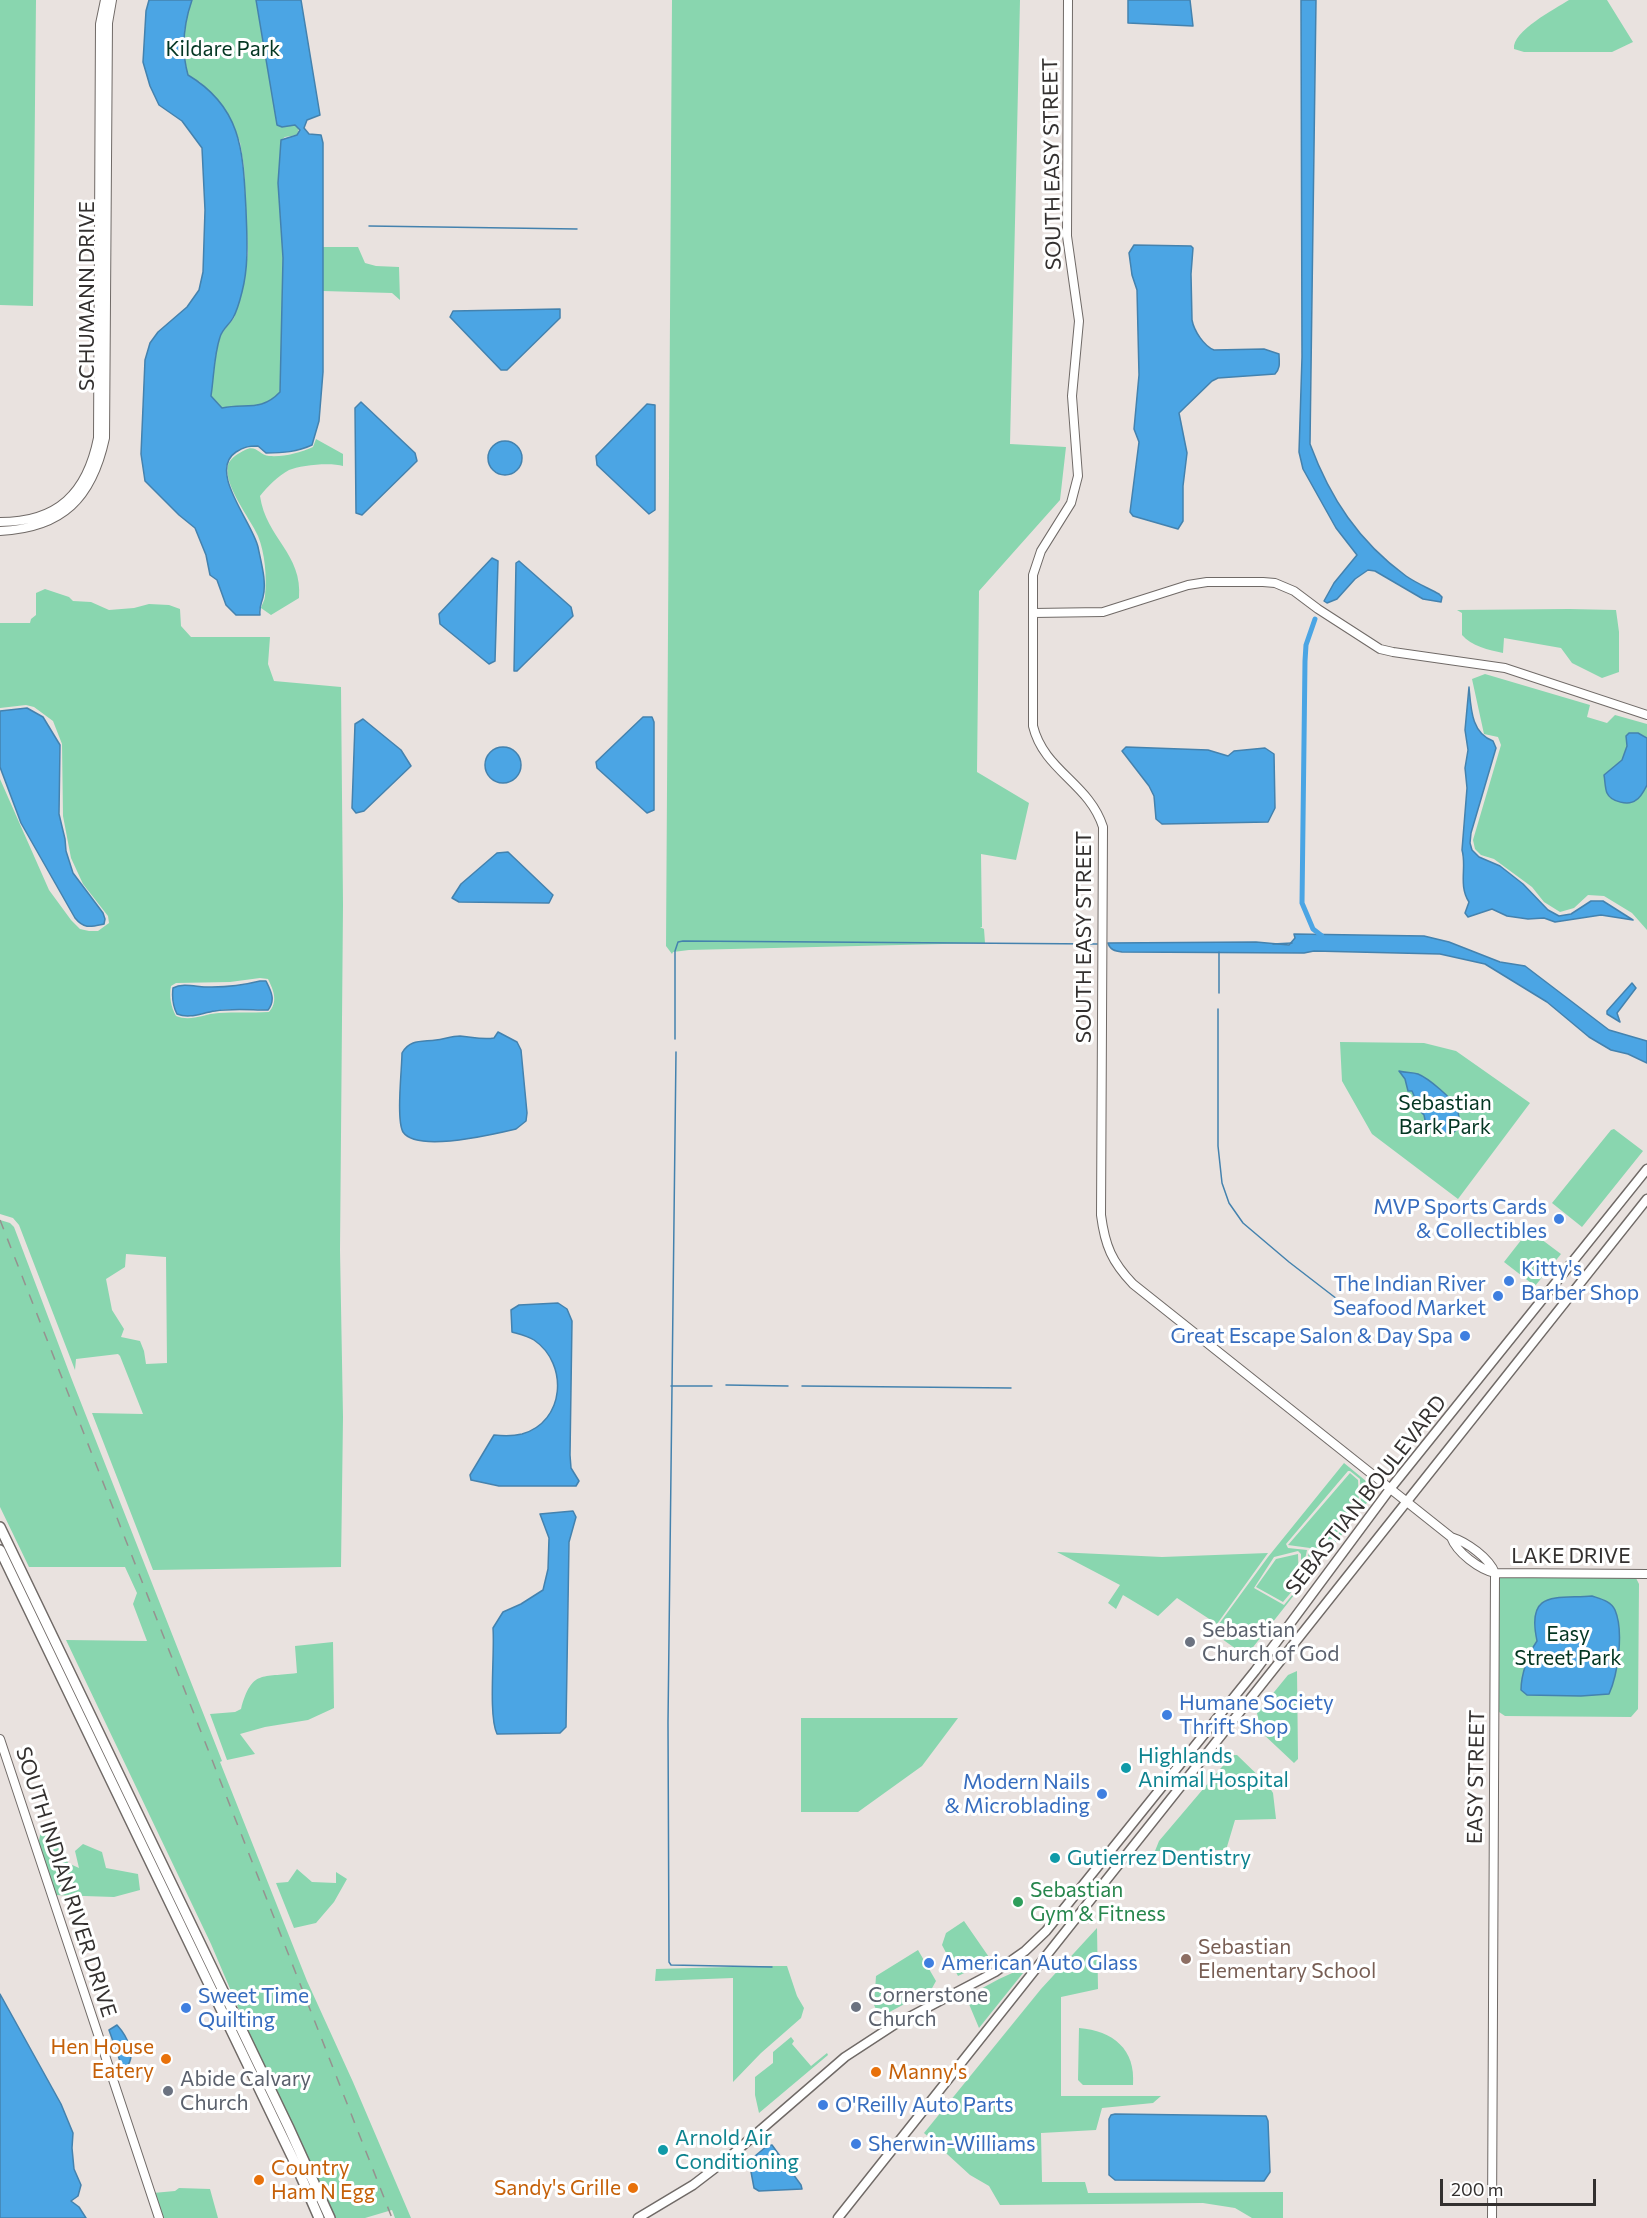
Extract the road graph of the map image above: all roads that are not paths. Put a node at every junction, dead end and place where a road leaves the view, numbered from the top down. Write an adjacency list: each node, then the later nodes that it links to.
1 (105, 0): 4 (street, SCHUMANN DRIVE)
2 (112, 0): 5 (street, SCHUMANN DRIVE)
3 (1068, 0): 6 (street, SOUTH EASY STREET)
4 (0, 522)
5 (0, 531)
6 (1033, 613): 7 (street); 10 (street, SOUTH EASY STREET)
7 (1647, 715)
8 (1647, 1169): 10 (main road, SEBASTIAN BOULEVARD)
9 (1647, 1200): 11 (main road, SEBASTIAN BOULEVARD)
10 (1390, 1490): 11 (street); 30 (main road, SEBASTIAN BOULEVARD)
11 (1406, 1502): 14 (street); 31 (main road, SEBASTIAN BOULEVARD)
12 (0, 1527): 17 (main road)
13 (0, 1550): 16 (main road)
14 (1495, 1573): 15 (street, LAKE DRIVE); 32 (street, EASY STREET)
15 (1647, 1574)
16 (51, 1657): 17 (main road); 18 (main road)
17 (66, 1663): 19 (main road)
18 (61, 1676): 19 (main road); 21 (main road)
19 (76, 1684): 22 (main road)
20 (0, 1739): 28 (street, SOUTH INDIAN RIVER DRIVE)
21 (169, 1902): 22 (main road); 23 (main road)
22 (222, 1989): 24 (main road)
23 (225, 2019): 24 (main road); 25 (main road)
24 (279, 2107): 26 (main road)
25 (309, 2195): 26 (main road); 27 (main road)
26 (322, 2199): 29 (main road)
27 (318, 2216): 29 (main road)
28 (159, 2218)
29 (329, 2218)
30 (638, 2218)
31 (838, 2218)
32 (1492, 2218)

